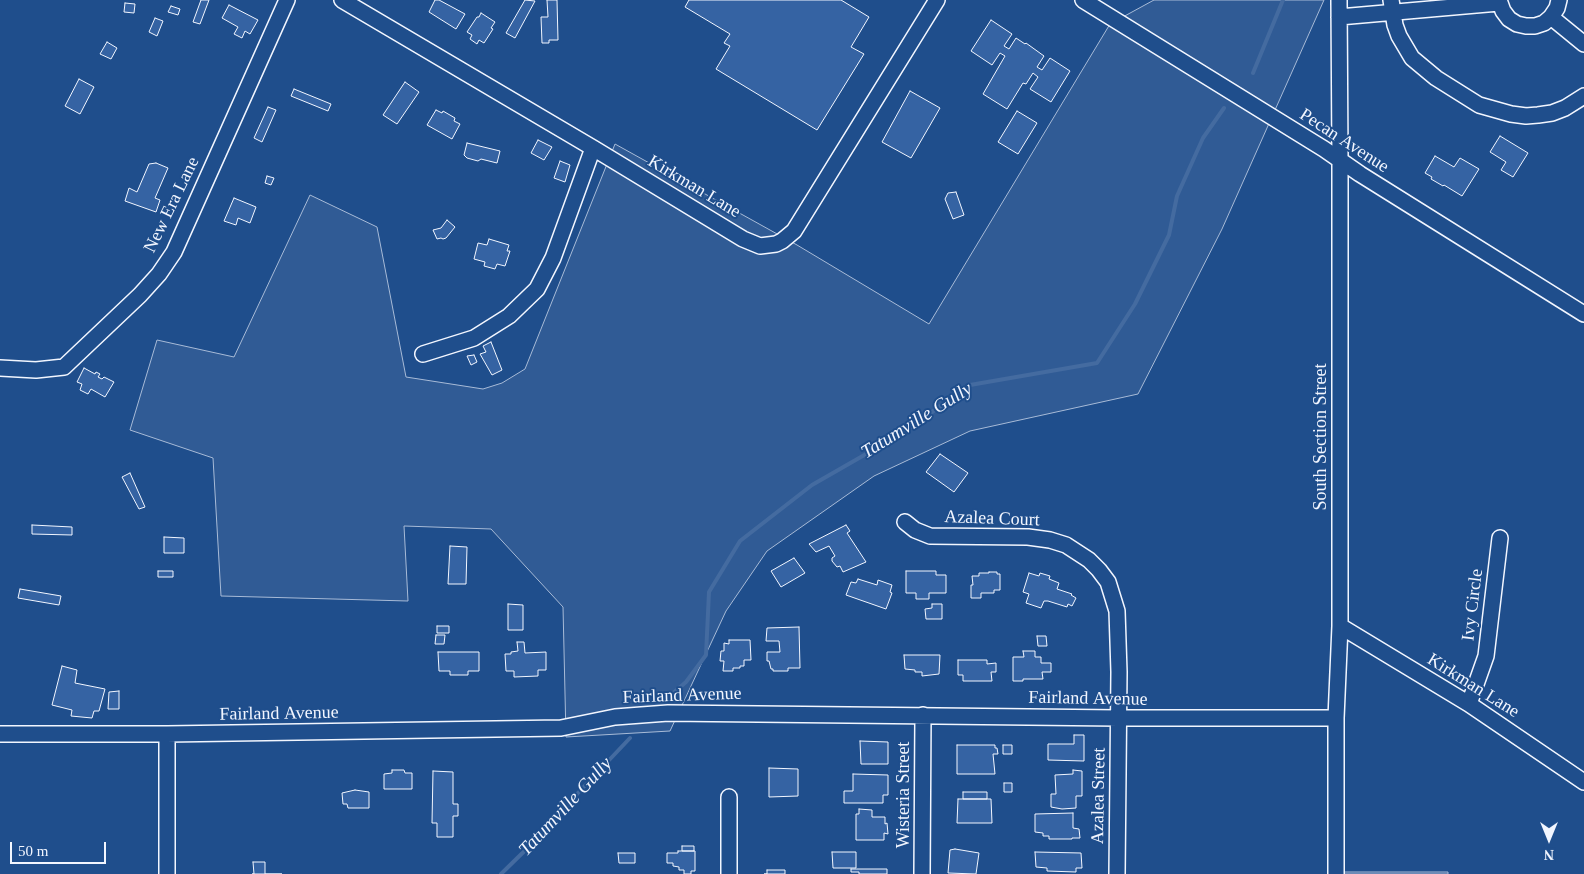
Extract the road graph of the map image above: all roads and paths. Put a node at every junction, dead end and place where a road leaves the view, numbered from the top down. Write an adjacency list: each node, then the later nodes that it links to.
1 (286, 0): 17 (street, New Era Lane)
2 (342, 0): 13 (street, Kirkman Lane)
3 (937, 0): 13 (street, Kirkman Lane)
4 (1083, 0): 14 (street, Pecan Avenue)
5 (1339, 0): 9 (street, South Section Street)
6 (1559, 0): 10 (street)
7 (1499, 1): 8 (street); 10 (street)
8 (1392, 6): 9 (street); 12 (street)
9 (1339, 17): 14 (street, South Section Street)
10 (1552, 17): 11 (street)
11 (1584, 44)
12 (1584, 96)
13 (593, 148): 16 (street)
14 (1340, 160): 15 (street, Pecan Avenue); 20 (street, South Section Street)
15 (1584, 314)
16 (423, 354)
17 (0, 368)
18 (905, 522): 23 (street, Azalea Court)
19 (1500, 538): 21 (street, Ivy Circle)
20 (1340, 626): 21 (street, Kirkman Lane); 24 (street, South Section Street)
21 (1470, 704): 27 (street, Kirkman Lane)
22 (923, 715): 23 (street, Fairland Avenue); 26 (street, Fairland Avenue); 31 (street, Wisteria Street)
23 (1118, 718): 24 (street, Fairland Avenue); 32 (street, Azalea Street)
24 (1336, 718): 33 (street, South Section Street)
25 (0, 734): 26 (street, Fairland Avenue)
26 (167, 734): 29 (street)
27 (1584, 782)
28 (729, 797): 30 (street)
29 (167, 874)
30 (729, 874)
31 (922, 874)
32 (1117, 874)
33 (1336, 874)

